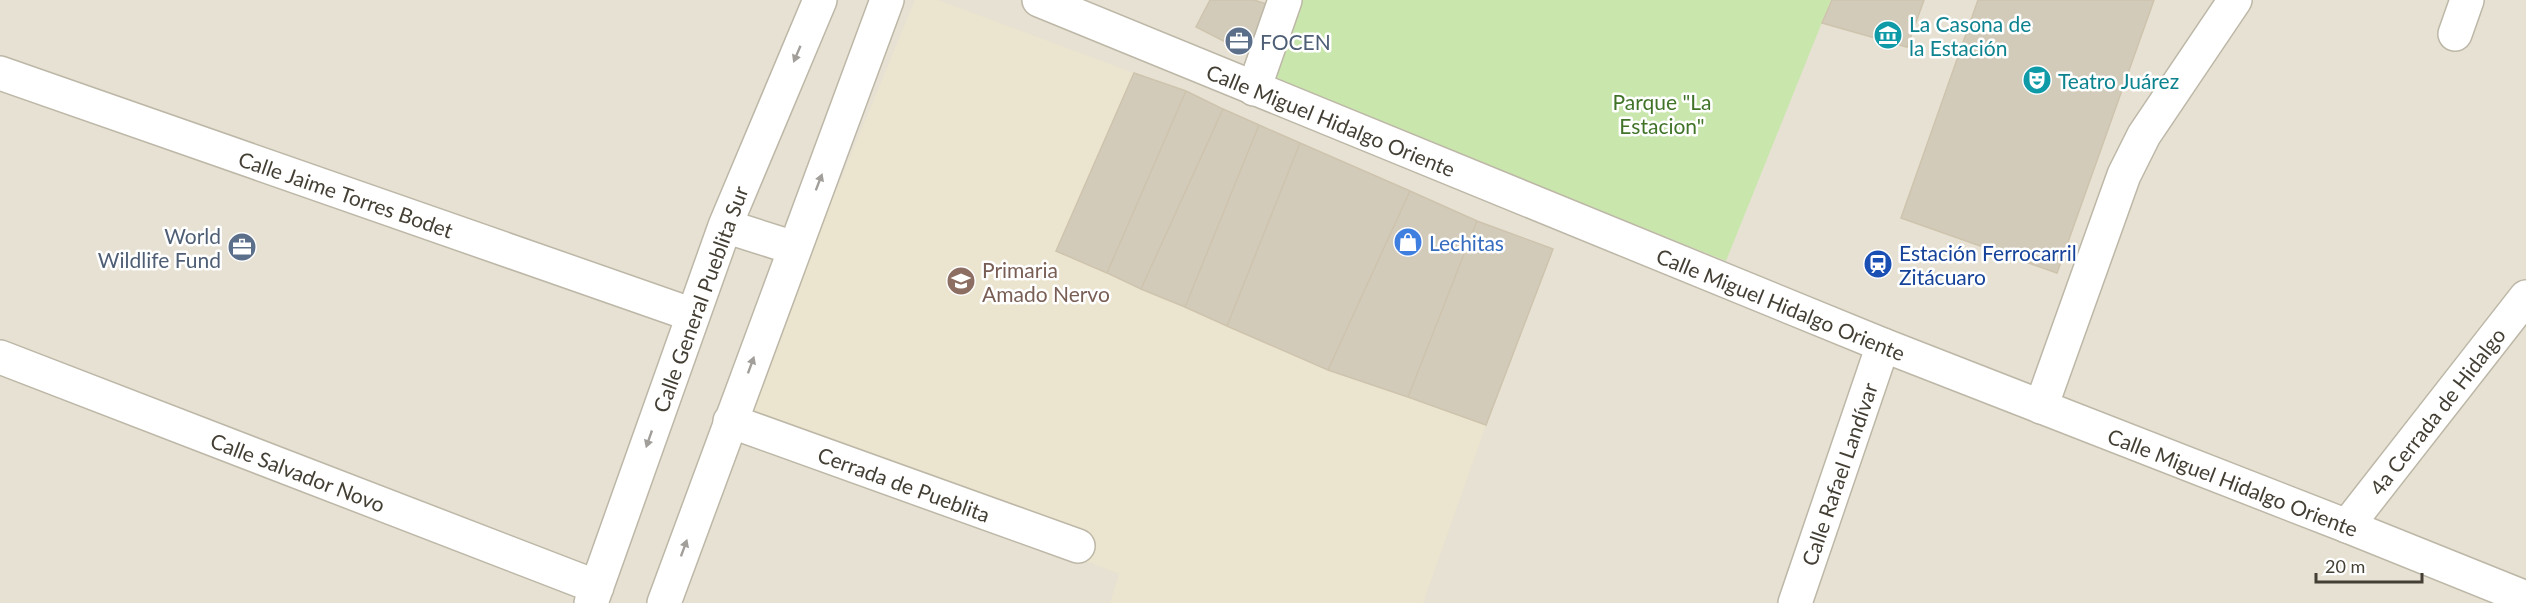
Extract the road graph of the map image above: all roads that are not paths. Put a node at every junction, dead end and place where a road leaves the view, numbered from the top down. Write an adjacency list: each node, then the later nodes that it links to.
1 (820, 0): 10 (street, Calle General Pueblita Sur, one-way to 10)
2 (887, 0): 11 (street, one-way to 2)
3 (1039, 0): 9 (street, Calle Miguel Hidalgo Oriente)
4 (1285, 0): 9 (street)
5 (2235, 0): 16 (street)
6 (2467, 0): 7 (street)
7 (2456, 34)
8 (0, 73): 13 (street, Calle Jaime Torres Bodet)
9 (1254, 89): 14 (street, Calle Miguel Hidalgo Oriente)
10 (725, 226): 11 (street); 13 (street, Calle General Pueblita Sur)
11 (794, 248): 17 (street, one-way to 11)
12 (2526, 297): 18 (street, 4a Cerrada de Hidalgo)
13 (693, 315): 20 (street, Calle General Pueblita Sur, one-way to 20)
14 (1883, 345): 16 (street, Calle Miguel Hidalgo Oriente); 23 (street, Calle Rafael Landívar)
15 (0, 357): 20 (street, Calle Salvador Novo)
16 (2041, 407): 18 (street, Calle Miguel Hidalgo Oriente)
17 (730, 422): 19 (street, Cerrada de Pueblita); 22 (street, one-way to 17)
18 (2347, 526): 21 (street, Calle Miguel Hidalgo Oriente)
19 (1078, 546)
20 (594, 595)
21 (2526, 598)
22 (672, 600)
23 (1795, 603)

